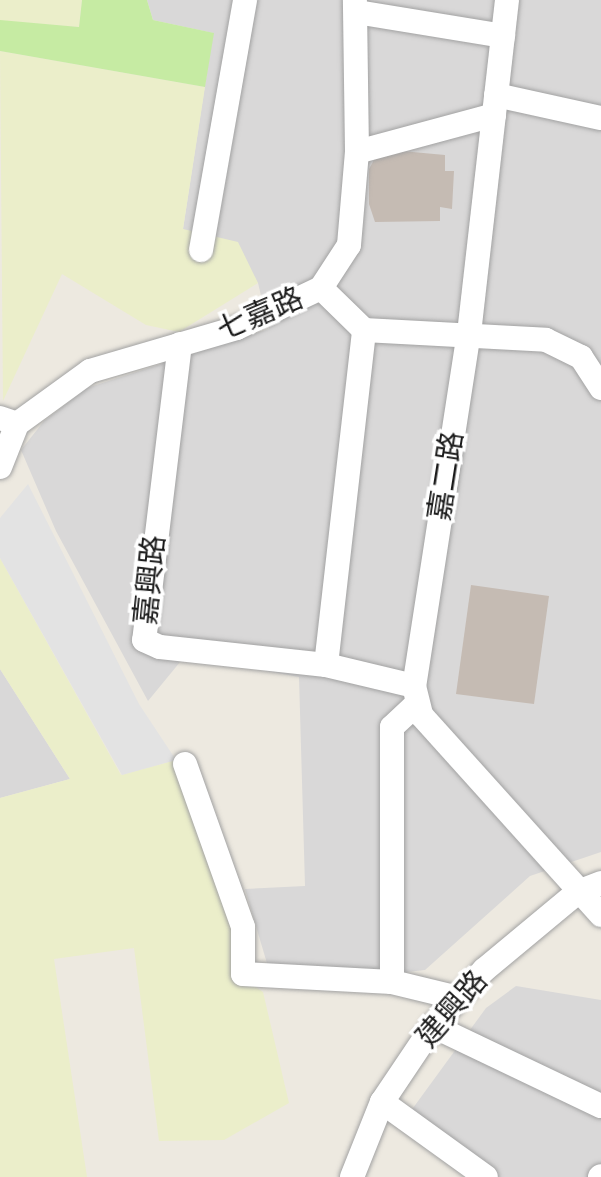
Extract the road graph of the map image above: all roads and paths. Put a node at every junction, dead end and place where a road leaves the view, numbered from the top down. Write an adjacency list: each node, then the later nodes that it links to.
1 (245, 0): 8 (street)
2 (507, 0): 4 (street, 嘉二路)
3 (356, 6): 4 (street); 7 (street)
4 (503, 36): 5 (street, 嘉二路)
5 (495, 105): 6 (street); 7 (street); 11 (street, 嘉二路)
6 (601, 118)
7 (357, 152): 9 (street)
8 (201, 250)
9 (321, 288): 10 (street, 七嘉路); 12 (street, 七嘉路)
10 (364, 330): 11 (street); 16 (street)
11 (469, 332): 13 (street); 17 (street, 嘉二路)
12 (180, 344): 14 (street, 七嘉路); 16 (street, 嘉興路)
13 (601, 388)
14 (8, 421): 15 (street)
15 (0, 467)
16 (326, 665): 17 (street, 嘉興路)
17 (416, 695): 20 (street); 22 (street)
18 (185, 764): 22 (street)
19 (601, 883): 20 (street, 建興路)
20 (578, 892): 21 (street); 23 (street, 建興路)
21 (601, 915)
22 (392, 982): 23 (street)
23 (458, 998): 24 (street, 建興路)
24 (433, 1026): 25 (street, 建興路); 26 (street)
25 (382, 1102): 27 (street, 建興路); 28 (street)
26 (601, 1106)
27 (352, 1177)
28 (486, 1177)

